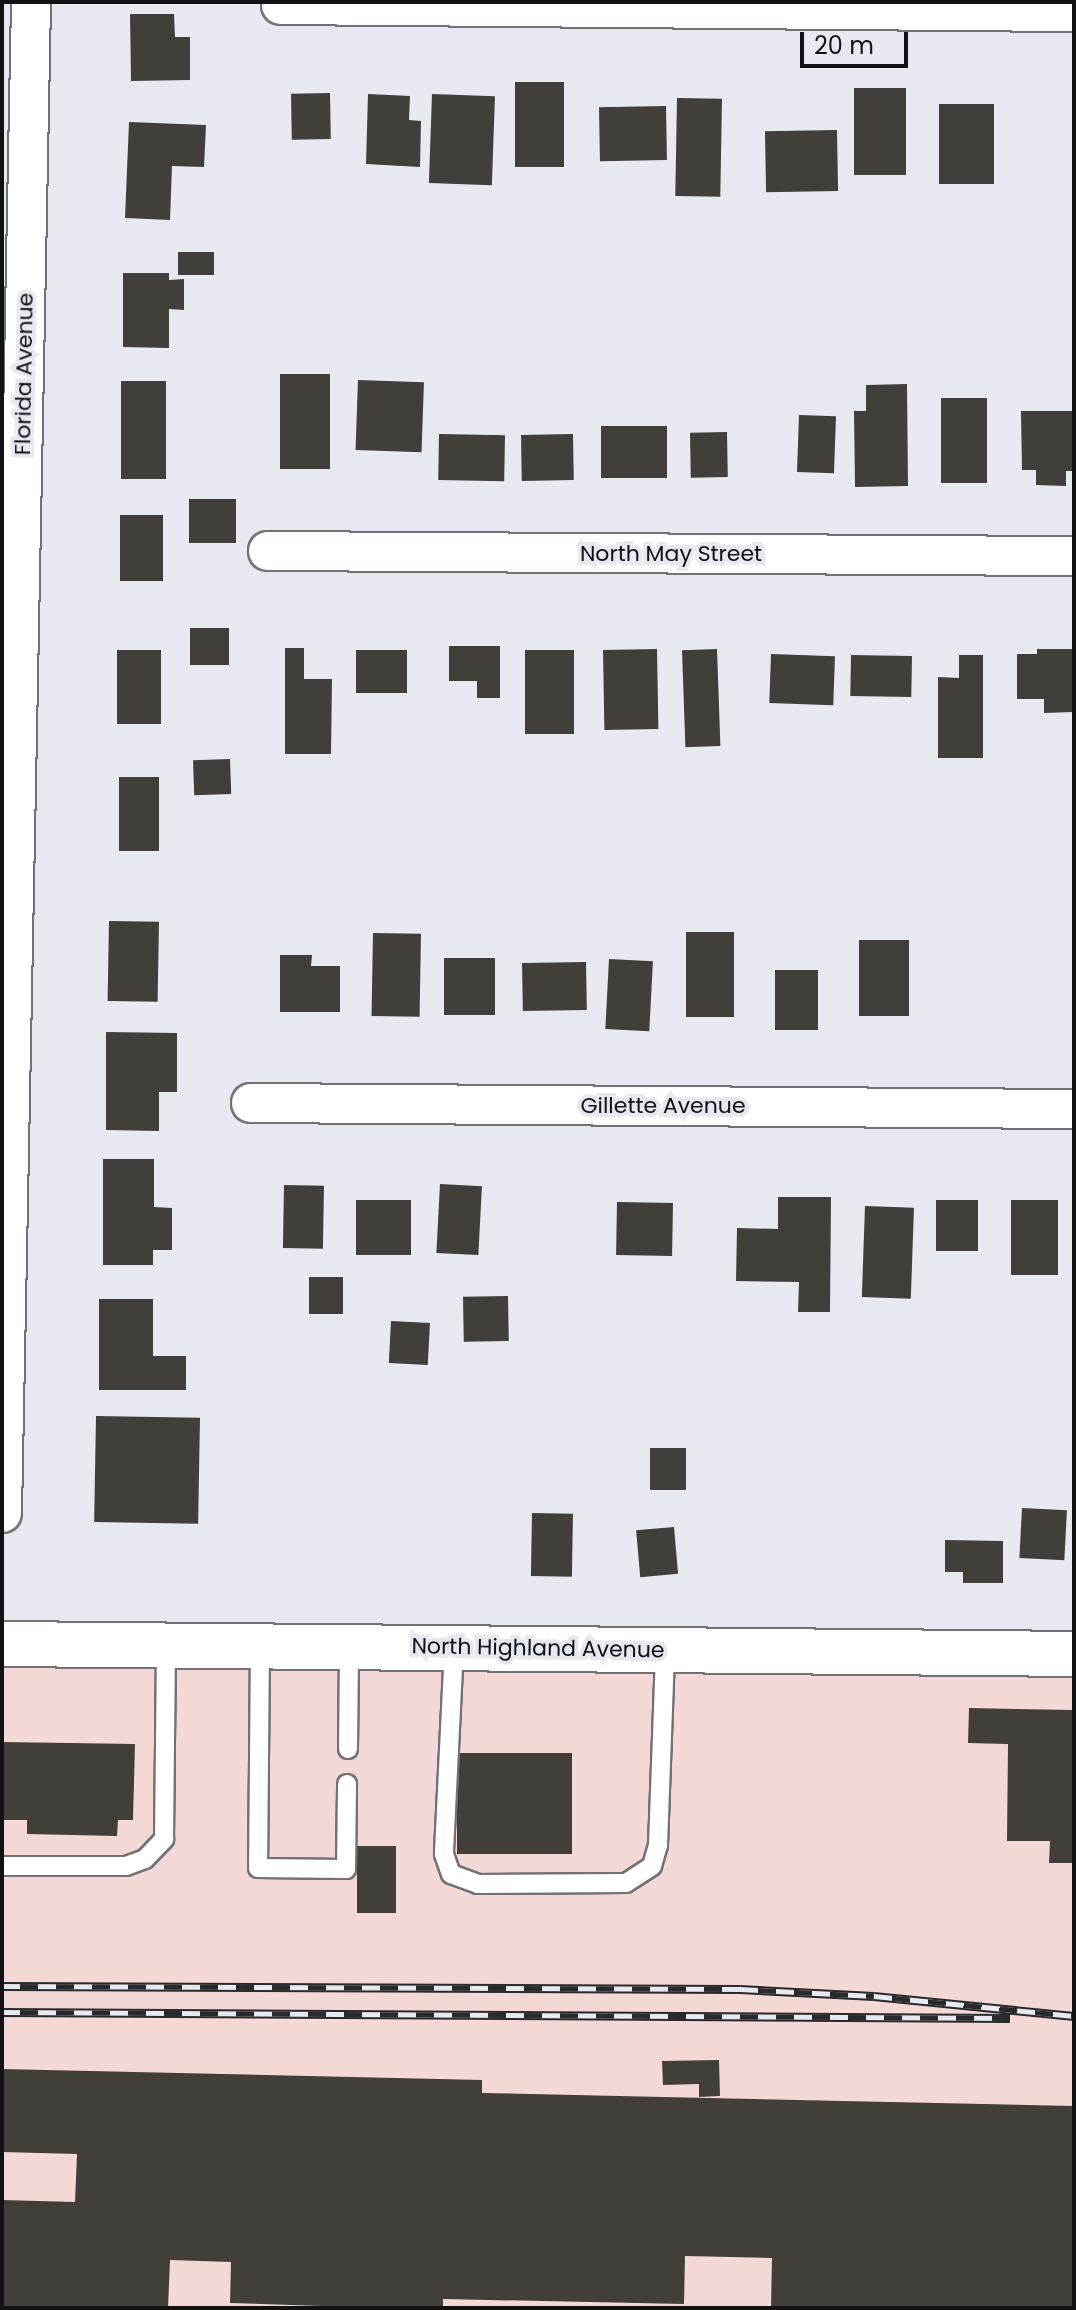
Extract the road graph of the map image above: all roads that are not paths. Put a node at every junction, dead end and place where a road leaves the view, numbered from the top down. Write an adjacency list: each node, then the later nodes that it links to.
1 (31, 2): 8 (street, Florida Avenue)
2 (281, 5): 3 (street)
3 (1074, 12)
4 (268, 551): 5 (street, North May Street)
5 (1074, 556)
6 (251, 1103): 7 (street, Gillette Avenue)
7 (1074, 1109)
8 (2, 1513)
9 (2, 1644): 10 (street, North Highland Avenue)
10 (166, 1644): 11 (street, North Highland Avenue); 18 (lane)
11 (260, 1645): 12 (street, North Highland Avenue); 17 (lane)
12 (349, 1646): 13 (street, North Highland Avenue); 16 (lane)
13 (454, 1647): 14 (street, North Highland Avenue); 14 (lane)
14 (665, 1649): 15 (street, North Highland Avenue)
15 (1074, 1654)
16 (348, 1749)
17 (347, 1784)
18 (2, 1866)

